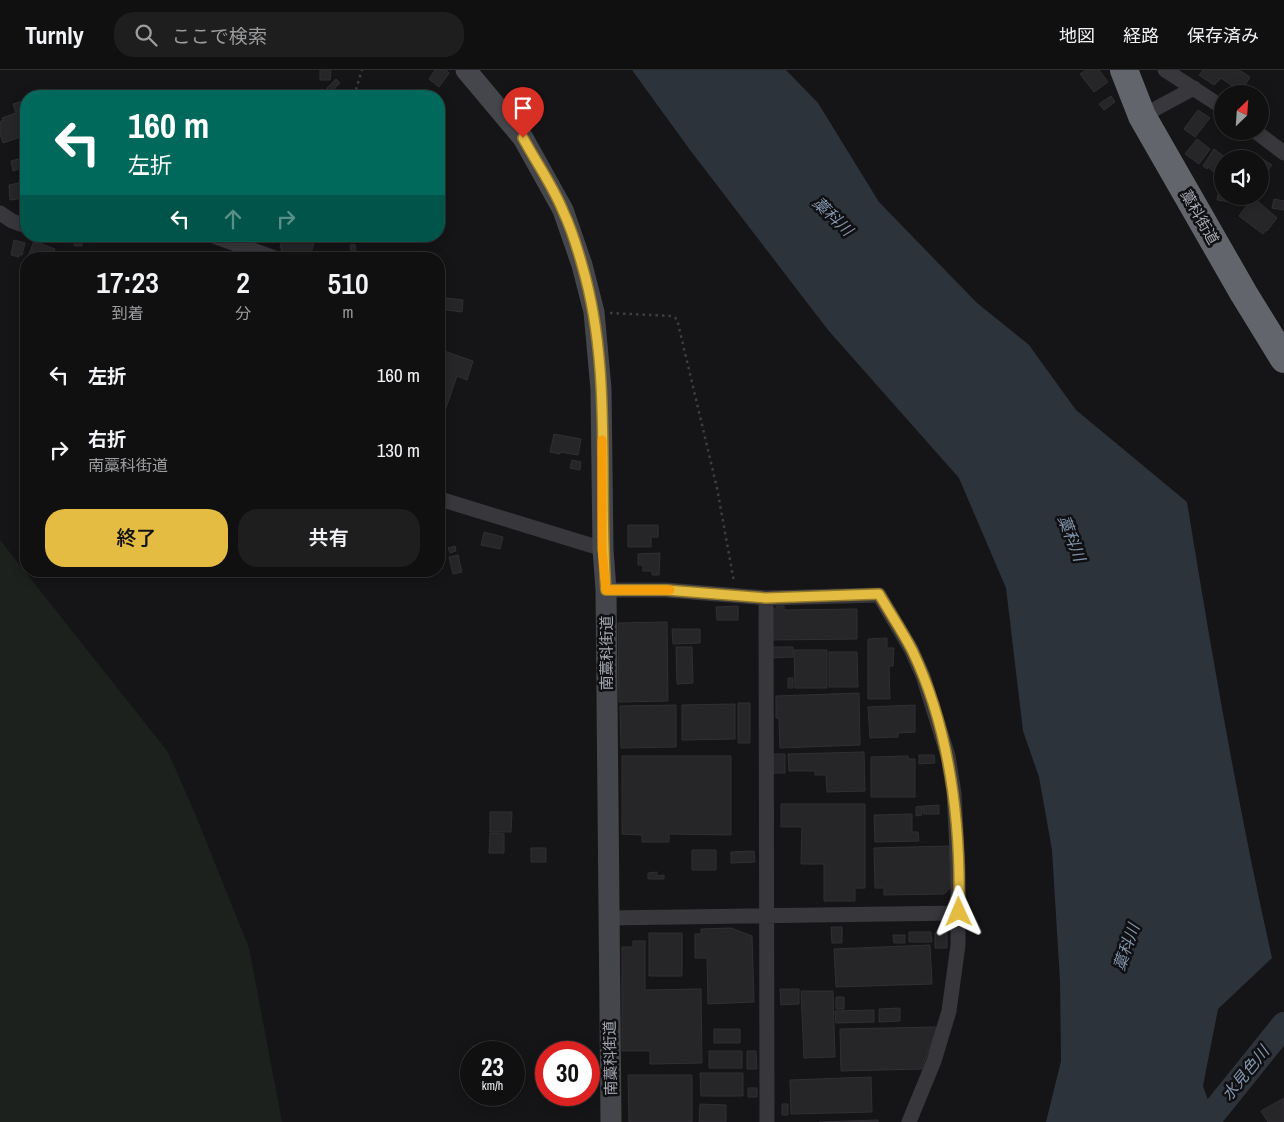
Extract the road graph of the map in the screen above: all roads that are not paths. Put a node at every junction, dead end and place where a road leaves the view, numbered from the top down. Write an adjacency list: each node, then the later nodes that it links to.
1 (466, 70): 15 (main road, 南藁科街道)
2 (1124, 70): 6 (highway, 藁科街道)
3 (1165, 70): 4 (street)
4 (1194, 88): 5 (street); 6 (street)
5 (1214, 102)
6 (1142, 116): 13 (highway, 藁科街道)
7 (1267, 140): 8 (street)
8 (1284, 153)
9 (0, 213): 10 (street)
10 (20, 224)
11 (230, 242): 12 (street)
12 (258, 252)
13 (1284, 359)
14 (445, 501): 15 (street)
15 (602, 549): 16 (main road, 南藁科街道)
16 (606, 590): 17 (street); 20 (main road, 南藁科街道)
17 (766, 598): 18 (street); 19 (street)
18 (959, 912): 19 (street); 23 (street)
19 (767, 916): 20 (street); 22 (street)
20 (608, 918): 21 (main road, 南藁科街道)
21 (611, 1122)
22 (767, 1122)
23 (909, 1122)

